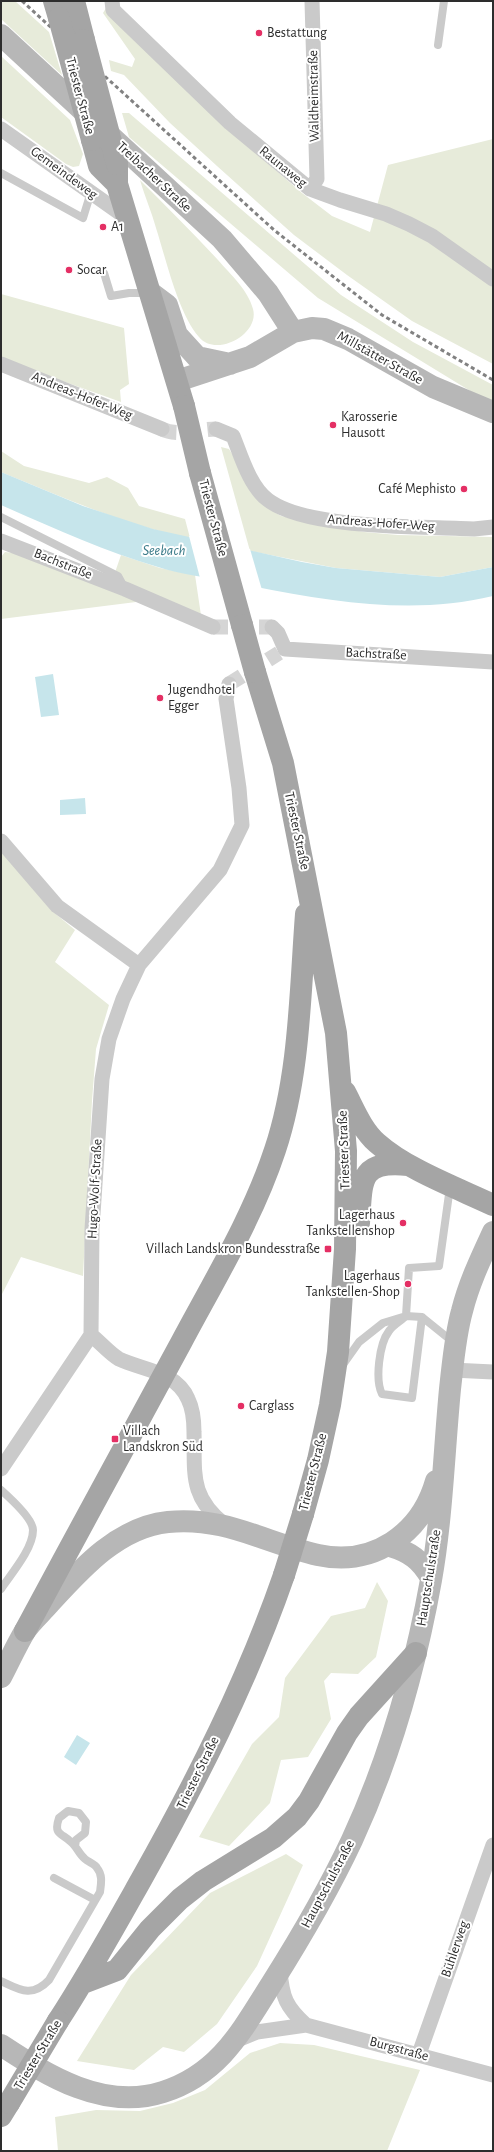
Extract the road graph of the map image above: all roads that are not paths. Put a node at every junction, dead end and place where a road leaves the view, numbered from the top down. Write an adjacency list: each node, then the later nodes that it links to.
1 (74, 1): 10 (main road, Triester Straße, bridge)
2 (112, 1): 11 (street, Raunaweg)
3 (312, 1): 11 (street, Waldheimstraße)
4 (444, 1): 7 (lane)
5 (57, 10): 10 (main road, Triester Straße, bridge)
6 (1, 35): 17 (main road, Treibacher Straße)
7 (438, 45)
8 (1, 129): 12 (street, Gemeindeweg)
9 (1, 173): 12 (lane)
10 (117, 174): 13 (main road, Triester Straße)
11 (310, 189): 15 (street, Raunaweg)
12 (91, 192): 13 (street, Gemeindeweg)
13 (127, 218): 16 (main road, Triester Straße)
14 (104, 273): 16 (lane)
15 (493, 279)
16 (151, 293): 19 (main road); 20 (main road, Triester Straße)
17 (293, 332): 19 (main road, Millstätter Straße); 21 (main road, Millstätter Straße)
18 (1, 364): 22 (street, Andreas-Hofer-Weg)
19 (230, 364): 20 (main road, Millstätter Straße)
20 (177, 381): 33 (main road, Triester Straße, bridge)
21 (493, 412)
22 (162, 429)
23 (216, 430): 25 (street, Andreas-Hofer-Weg)
24 (1, 517): 27 (lane)
25 (493, 527)
26 (1, 541): 27 (street, Bachstraße)
27 (125, 589): 28 (street, Bachstraße)
28 (213, 627)
29 (272, 627): 30 (street, Bachstraße)
30 (493, 662)
31 (229, 684): 34 (street, Hugo-Wolf-Straße)
32 (1, 841): 34 (street)
33 (308, 886): 35 (main road, Triester Straße); 47 (main road)
34 (139, 965): 43 (street, Hugo-Wolf-Straße)
35 (342, 1086): 36 (main road); 40 (main road, Triester Straße)
36 (408, 1165): 37 (main road); 40 (main road)
37 (450, 1184): 38 (main road); 41 (lane)
38 (493, 1204)
39 (493, 1232): 44 (main road, Hauptschulstraße)
40 (345, 1259): 48 (main road, Triester Straße)
41 (406, 1316): 42 (lane); 42 (lane); 48 (lane)
42 (422, 1317): 44 (lane)
43 (91, 1335): 47 (street); 50 (street)
44 (456, 1344): 45 (main road, Hauptschulstraße)
45 (452, 1370): 46 (street); 49 (main road, Hauptschulstraße)
46 (493, 1372)
47 (164, 1375): 52 (street); 56 (main road)
48 (334, 1378): 65 (main road, Triester Straße, bridge)
49 (443, 1455): 53 (main road, Hauptschulstraße); 54 (main road, Hauptschulstraße)
50 (1, 1469)
51 (1, 1490): 55 (lane)
52 (226, 1525): 53 (main road, Hauptschulstraße); 56 (main road, Hauptschulstraße)
53 (390, 1546): 54 (main road)
54 (431, 1578): 57 (main road, Hauptschulstraße)
55 (1, 1589)
56 (26, 1630): 58 (main road, Hauptschulstraße)
57 (416, 1653): 63 (main road, Hauptschulstraße); 65 (main road)
58 (1, 1677)
59 (493, 1845): 69 (street, Bühlerweg)
60 (75, 1846): 60 (lane); 62 (lane)
61 (54, 1878): 62 (lane)
62 (95, 1900): 64 (lane)
63 (280, 1970): 66 (street); 67 (main road, Hauptschulstraße)
64 (1, 1981)
65 (83, 1983): 71 (main road, Triester Straße, bridge)
66 (306, 2025): 67 (street, Burgstraße); 69 (street, Burgstraße)
67 (235, 2041): 68 (main road, Hauptschulstraße)
68 (1, 2045)
69 (419, 2054): 70 (street, Burgstraße)
70 (493, 2074)
71 (5, 2110)

